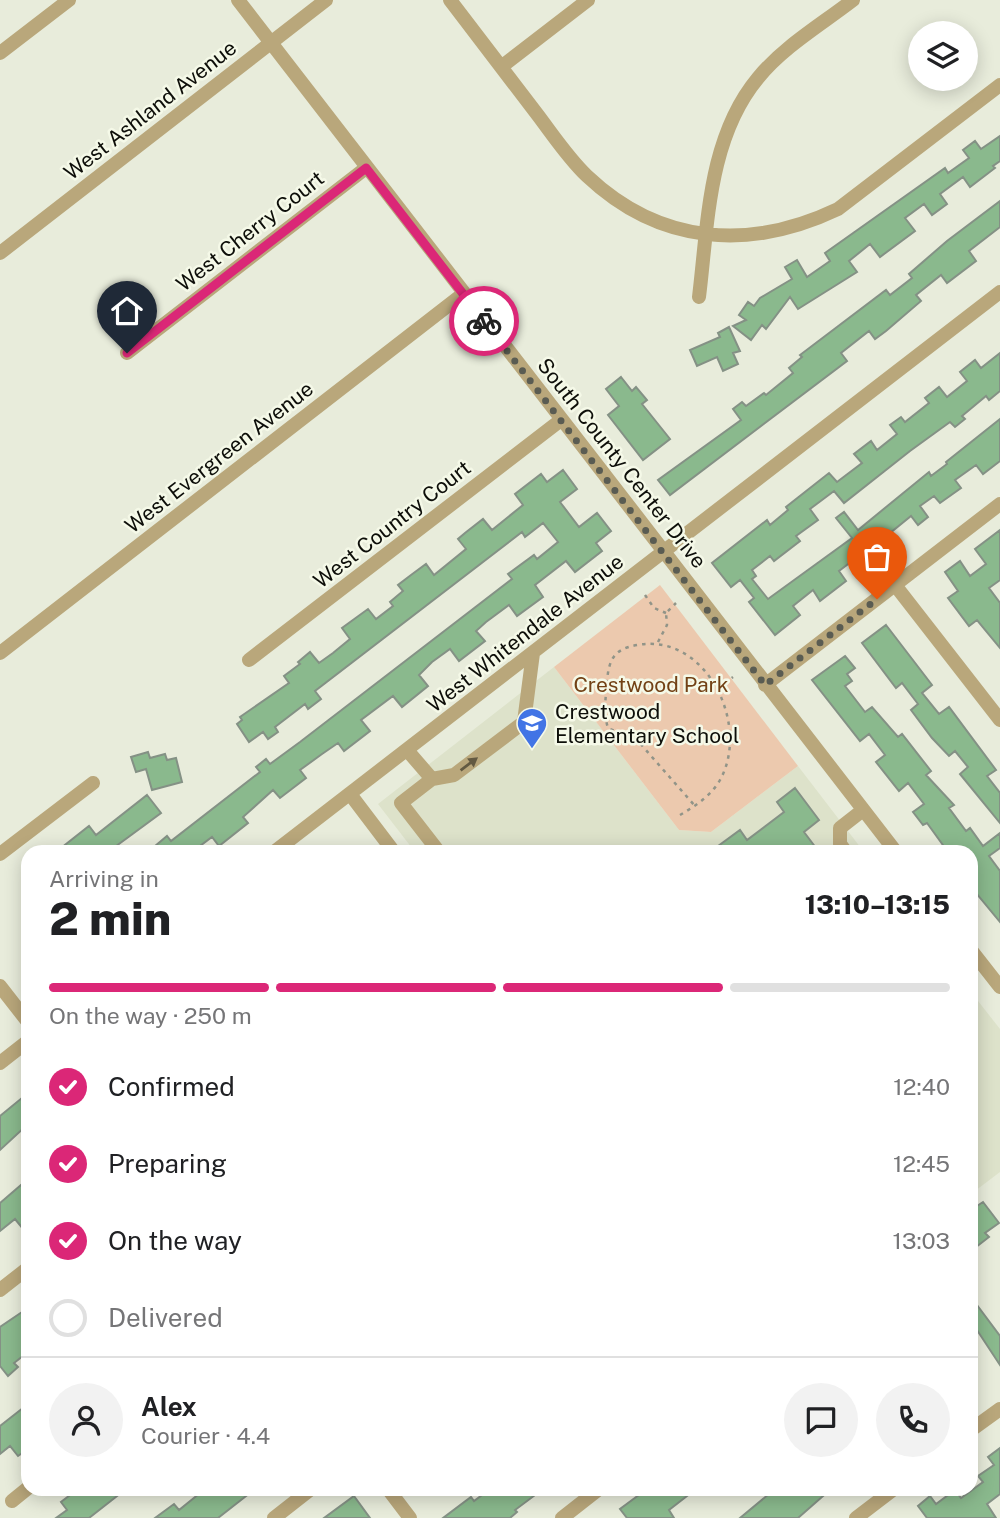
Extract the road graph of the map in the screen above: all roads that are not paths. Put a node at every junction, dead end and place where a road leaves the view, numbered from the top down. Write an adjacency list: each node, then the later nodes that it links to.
1 (69, 0): 8 (street)
2 (238, 0): 7 (street, South County Center Drive)
3 (326, 0): 7 (street, West Ashland Avenue)
4 (450, 0): 9 (street)
5 (588, 0): 9 (street)
6 (853, 0): 12 (street)
7 (271, 43): 11 (street, South County Center Drive); 13 (street, West Ashland Avenue)
8 (0, 54)
9 (501, 67): 12 (street)
10 (1000, 85): 12 (street)
11 (366, 168): 15 (street, South County Center Drive); 17 (street, West Cherry Court)
12 (707, 235): 16 (street)
13 (0, 253)
14 (1000, 292): 20 (street, West Whitendale Avenue)
15 (463, 294): 18 (street, South County Center Drive); 22 (street, West Evergreen Avenue)
16 (699, 297)
17 (127, 353)
18 (561, 420): 20 (street, South County Center Drive); 24 (street, West Country Court)
19 (1000, 504): 21 (street)
20 (664, 552): 23 (street, West Whitendale Avenue); 25 (street, South County Center Drive)
21 (895, 585): 25 (street); 26 (street)
22 (0, 653)
23 (533, 653): 27 (street, West Whitendale Avenue); 28 (street, one-way to 23)
24 (249, 660)
25 (765, 685): 31 (street, South County Center Drive)
26 (1000, 720)
27 (407, 750): 28 (street); 30 (street, West Whitendale Avenue)
28 (432, 779): 34 (street)
29 (93, 783): 37 (street)
30 (350, 794): 32 (street, West Whitendale Avenue); 33 (street)
31 (863, 810): 35 (street); 36 (street, South County Center Drive)
32 (283, 845)
33 (389, 845)
34 (434, 845)
35 (841, 845)
36 (890, 845)
37 (0, 855)
38 (978, 958): 39 (street)
39 (999, 983)
40 (0, 986): 41 (street)
41 (21, 1013)
42 (21, 1046): 43 (street)
43 (0, 1063)
44 (21, 1274): 45 (street)
45 (0, 1290)
46 (1000, 1409): 47 (street)
47 (978, 1425)
48 (21, 1493): 53 (street)
49 (302, 1496): 54 (street)
50 (393, 1496): 55 (street)
51 (589, 1496): 56 (street)
52 (885, 1496): 57 (street)
53 (12, 1500)
54 (274, 1518)
55 (410, 1518)
56 (562, 1518)
57 (856, 1518)

